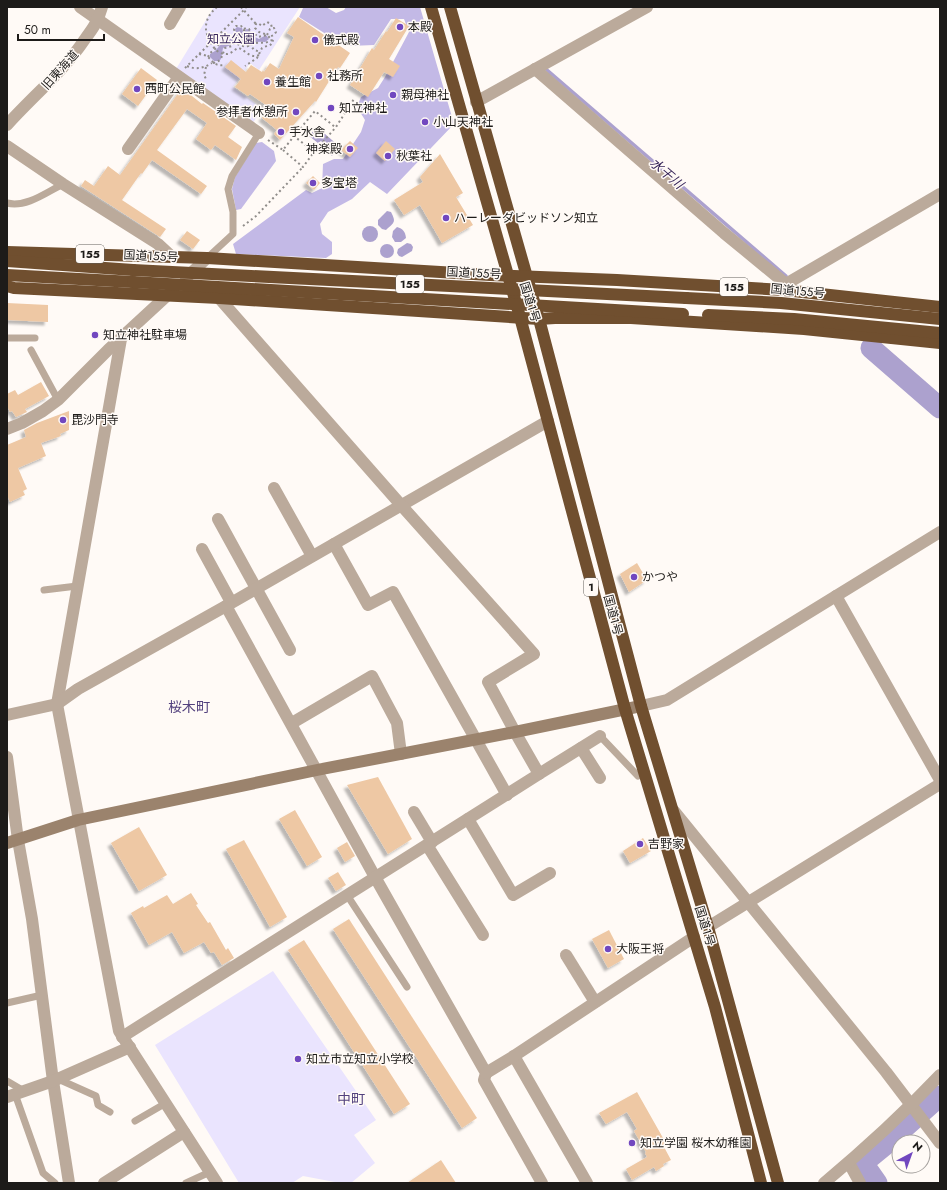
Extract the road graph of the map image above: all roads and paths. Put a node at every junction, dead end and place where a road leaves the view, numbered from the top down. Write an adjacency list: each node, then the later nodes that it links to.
1 (80, 7): 10 (street)
2 (102, 7): 10 (street, 旧東海道)
3 (180, 7): 11 (street)
4 (217, 7): 20 (path)
5 (241, 7): 9 (path)
6 (431, 7): 57 (highway, 国道1号 / 1)
7 (450, 7): 37 (highway, 国道1号 / 1)
8 (646, 7): 33 (street)
9 (245, 9): 12 (path); 20 (path)
10 (99, 20): 34 (street); 38 (street, 旧東海道)
11 (170, 24)
12 (256, 24): 13 (path); 16 (path)
13 (272, 28): 16 (path); 17 (path)
14 (244, 29): 15 (path); 16 (path); 22 (path)
15 (244, 34): 18 (path); 18 (path)
16 (266, 35): 17 (path)
17 (269, 37): 19 (path)
18 (247, 40): 21 (path)
19 (272, 40): 21 (path); 23 (path)
20 (210, 42): 22 (path); 24 (path)
21 (250, 44): 23 (path); 25 (path)
22 (215, 49): 25 (path); 27 (path)
23 (261, 52): 26 (path)
24 (199, 54): 27 (path); 29 (path)
25 (222, 54): 26 (path); 28 (path)
26 (259, 56): 32 (path)
27 (208, 57): 28 (path)
28 (213, 63): 30 (path); 31 (path)
29 (187, 66): 30 (path); 34 (path)
30 (206, 66): 35 (path)
31 (224, 66)
32 (245, 66)
33 (535, 69): 37 (street); 60 (street)
34 (179, 77): 40 (street); 43 (street)
35 (209, 83)
36 (354, 98): 39 (path)
37 (476, 102): 58 (highway, 国道1号 / 1)
38 (7, 125)
39 (336, 127): 41 (path); 45 (path)
40 (259, 133): 44 (path); 50 (lane)
41 (294, 136): 44 (path); 45 (path)
42 (7, 146): 47 (street)
43 (128, 149)
44 (283, 150): 46 (path)
45 (314, 152): 46 (path)
46 (303, 167): 50 (path)
47 (63, 184): 49 (lane); 52 (street)
48 (940, 194): 60 (street)
49 (7, 203)
50 (233, 234): 53 (lane)
51 (7, 252): 52 (highway, 155)
52 (172, 257): 53 (highway, 155)
53 (207, 258): 57 (highway, 155); 61 (street)
54 (7, 261): 56 (highway, 国道155号 / 155)
55 (7, 275): 56 (highway, 国道155号 / 155)
56 (133, 276): 66 (highway, 国道155号 / 155, bridge); 67 (highway, 国道155号 / 155, bridge)
57 (507, 276): 58 (highway, 155); 64 (highway, 国道1号 / 1)
58 (527, 276): 60 (highway, 155); 65 (highway, 国道1号 / 1)
59 (7, 286): 61 (highway, 155)
60 (785, 287): 63 (highway, 155)
61 (167, 296): 62 (highway, 155); 70 (street)
62 (220, 298): 64 (highway, 155); 77 (street)
63 (940, 307)
64 (520, 317): 65 (highway, 155); 74 (highway, 国道1号 / 1)
65 (539, 319): 71 (highway, 155); 90 (highway, 国道1号 / 1)
66 (940, 319)
67 (940, 333)
68 (7, 338): 69 (lane)
69 (36, 338)
70 (121, 339): 73 (street); 83 (street)
71 (940, 343)
72 (31, 350): 73 (lane)
73 (58, 400): 75 (street)
74 (548, 421): 77 (street); 91 (highway, 国道1号 / 1)
75 (7, 429)
76 (274, 488): 82 (street)
77 (400, 505): 80 (street); 94 (street)
78 (218, 520): 84 (street)
79 (940, 532): 86 (street)
80 (334, 544): 82 (street); 96 (street)
81 (202, 549): 87 (street)
82 (312, 556): 84 (street)
83 (77, 586): 85 (lane); 89 (street)
84 (256, 588): 87 (street); 88 (street)
85 (44, 590)
86 (836, 596): 90 (street); 104 (street)
87 (228, 604): 89 (street); 93 (street)
88 (290, 650)
89 (57, 704): 92 (street); 110 (street)
90 (641, 706): 91 (street); 107 (highway, 国道1号 / 1)
91 (625, 709): 94 (street); 119 (highway, 国道1号 / 1)
92 (7, 715)
93 (292, 723): 98 (street); 100 (street)
94 (515, 732): 96 (street); 101 (street)
95 (600, 736): 97 (street); 102 (lane)
96 (476, 740): 98 (street); 106 (street)
97 (581, 748): 101 (street); 103 (street)
98 (401, 754): 100 (street)
99 (7, 758): 111 (street)
100 (317, 770): 110 (street); 114 (street)
101 (539, 774): 106 (street)
102 (638, 776)
103 (600, 778)
104 (940, 780)
105 (940, 784): 116 (street)
106 (506, 795): 109 (street)
107 (674, 811): 116 (street); 117 (highway, 国道1号 / 1)
108 (414, 812): 112 (street)
109 (468, 819): 112 (street); 113 (street)
110 (78, 820): 111 (street); 125 (street)
111 (12, 841): 122 (street)
112 (430, 843): 114 (street); 118 (street)
113 (550, 873)
114 (375, 877): 115 (street); 128 (street)
115 (347, 895): 121 (lane); 125 (street)
116 (748, 902): 117 (street); 134 (street)
117 (708, 927): 149 (highway, 国道1号 / 1)
118 (483, 935)
119 (694, 937): 124 (street); 148 (highway, 国道1号 / 1)
120 (566, 955): 124 (street)
121 (407, 987)
122 (42, 995): 123 (lane); 130 (street)
123 (7, 1002)
124 (595, 1002): 127 (street)
125 (122, 1037): 126 (street)
126 (130, 1047): 130 (street); 133 (street)
127 (514, 1056): 128 (street); 147 (street)
128 (486, 1073): 146 (street)
129 (940, 1074): 134 (street)
130 (56, 1080): 132 (street); 135 (lane); 142 (street)
131 (7, 1081): 132 (lane)
132 (16, 1094): 141 (lane)
133 (166, 1103): 136 (lane); 137 (street)
134 (911, 1106): 138 (street); 139 (street)
135 (110, 1112)
136 (135, 1121)
137 (184, 1132): 140 (street); 143 (street)
138 (940, 1143)
139 (849, 1162): 150 (street); 151 (street)
140 (210, 1172): 144 (lane); 145 (street)
141 (56, 1183)
142 (69, 1183)
143 (104, 1183)
144 (186, 1183)
145 (217, 1183)
146 (542, 1183)
147 (587, 1183)
148 (761, 1183)
149 (778, 1183)
150 (824, 1183)
151 (860, 1183)

